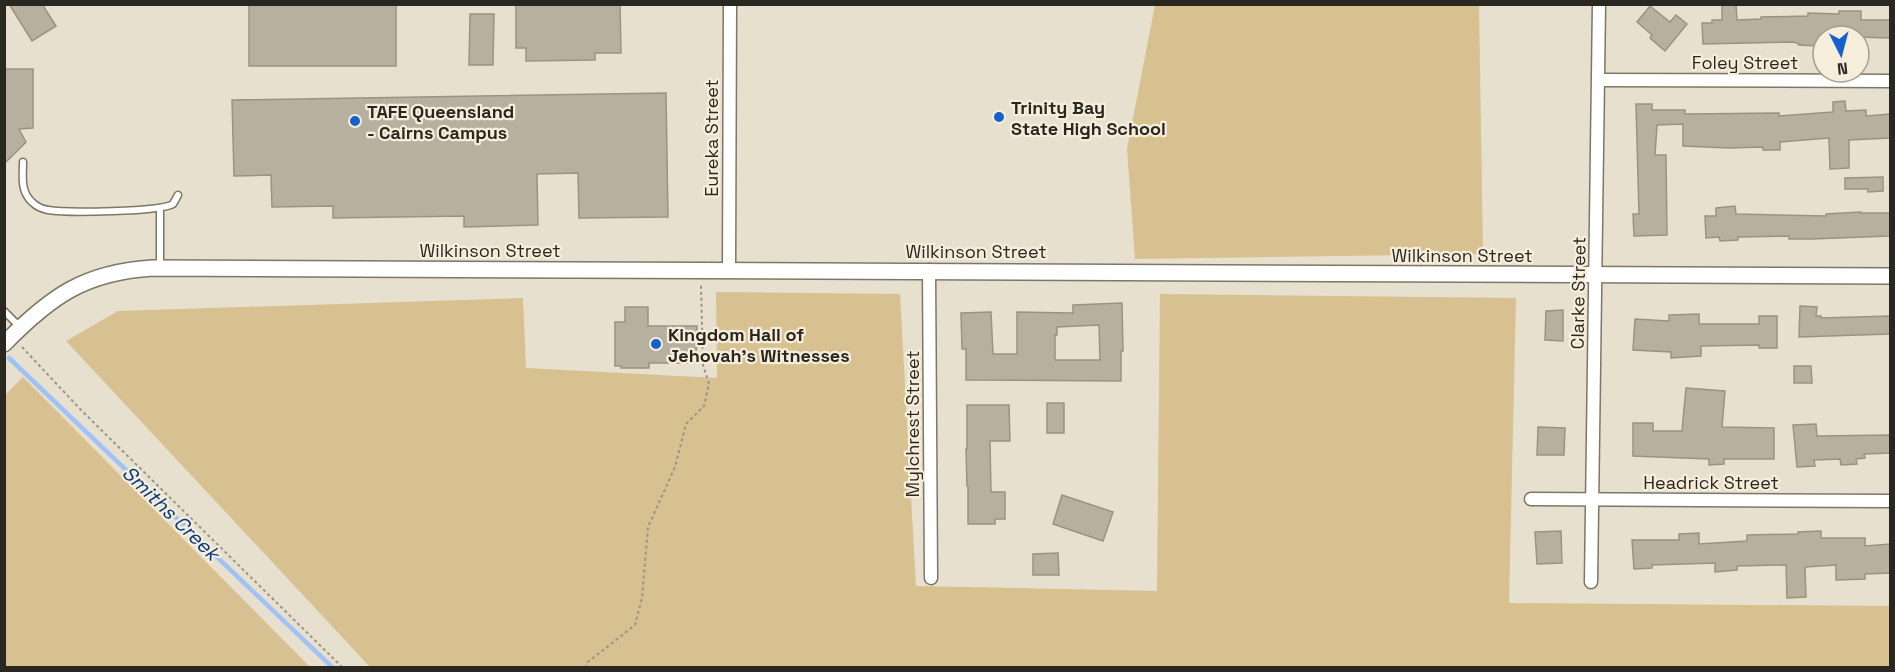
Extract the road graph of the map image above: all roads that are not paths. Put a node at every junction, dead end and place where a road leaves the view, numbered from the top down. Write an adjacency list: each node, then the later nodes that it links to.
1 (730, 4): 10 (street, Eureka Street)
2 (1599, 4): 3 (street, Clarke Street)
3 (1599, 80): 4 (street, Foley Street); 11 (street, Clarke Street)
4 (1890, 81)
5 (23, 162): 7 (lane)
6 (177, 195): 7 (lane)
7 (160, 208): 8 (lane)
8 (160, 268): 10 (street, Wilkinson Street); 14 (street, Wilkinson Street)
9 (929, 270): 10 (street, Wilkinson Street); 11 (street, Wilkinson Street); 18 (street, Mylchrest Street)
10 (729, 271)
11 (1597, 276): 12 (street, Wilkinson Street); 16 (street, Clarke Street)
12 (1890, 276)
13 (4, 311): 14 (lane)
14 (12, 336)
15 (1531, 499): 16 (street, Headrick Street)
16 (1592, 499): 17 (street, Headrick Street); 19 (street, Clarke Street)
17 (1890, 501)
18 (931, 578)
19 (1592, 582)

